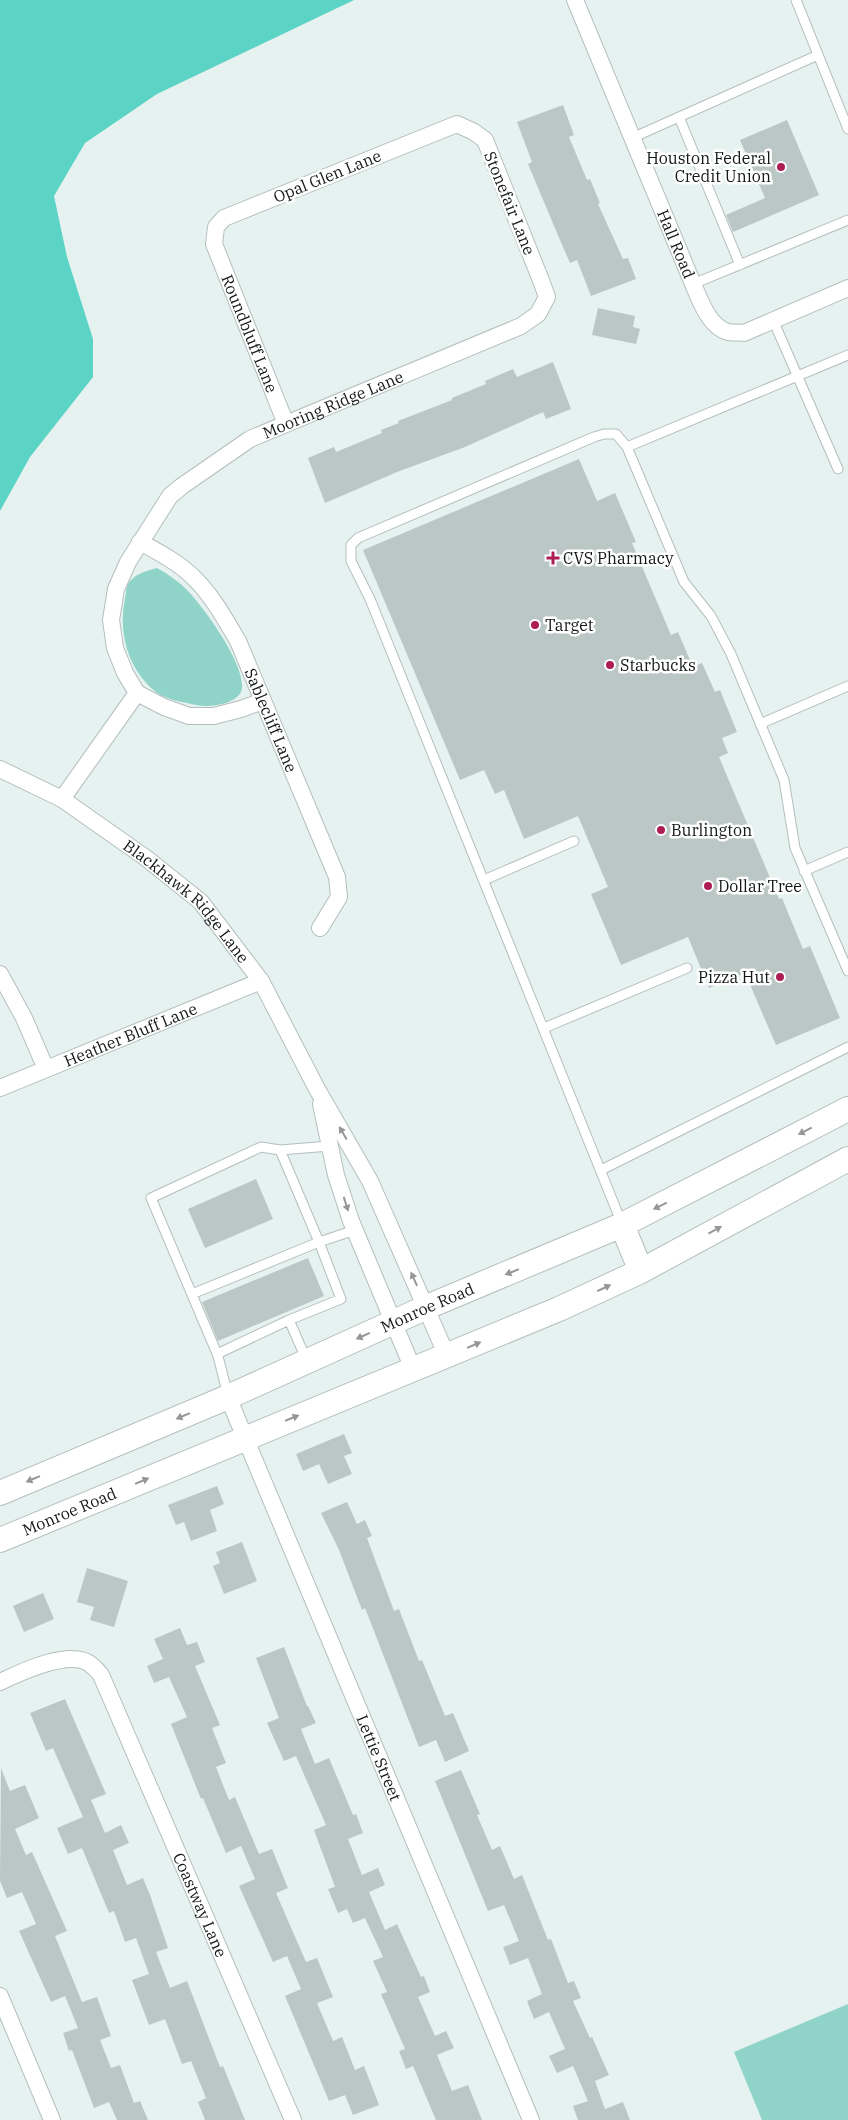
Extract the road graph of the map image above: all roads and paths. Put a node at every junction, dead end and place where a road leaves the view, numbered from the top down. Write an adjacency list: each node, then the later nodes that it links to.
1 (575, 0): 7 (street, Hall Road)
2 (796, 0): 3 (lane)
3 (818, 55): 4 (lane); 6 (lane)
4 (679, 118): 7 (lane); 10 (lane)
5 (456, 124): 9 (street, Opal Glen Lane); 13 (street, Stonefair Lane)
6 (848, 129)
7 (632, 138): 11 (street, Hall Road)
8 (848, 220): 10 (lane)
9 (214, 244): 17 (street, Roundbluff Lane)
10 (740, 265): 11 (lane)
11 (693, 284): 14 (street, Hall Road)
12 (848, 288): 14 (street, Hall Road)
13 (546, 297): 17 (street, Mooring Ridge Lane)
14 (773, 320): 16 (lane)
15 (848, 355): 16 (lane)
16 (798, 376): 18 (lane); 19 (lane)
17 (286, 424): 20 (street, Mooring Ridge Lane)
18 (626, 446): 24 (lane); 30 (lane)
19 (838, 469)
20 (140, 542): 22 (street, Mooring Ridge Lane); 23 (street, Sablecliff Lane)
21 (848, 686): 24 (lane)
22 (137, 693): 23 (street); 26 (street)
23 (263, 702): 31 (street, Sablecliff Lane)
24 (760, 724): 29 (lane)
25 (0, 769): 26 (street, Blackhawk Ridge Lane)
26 (62, 799): 35 (street, Blackhawk Ridge Lane)
27 (574, 841): 30 (lane)
28 (848, 852): 29 (lane)
29 (804, 871): 33 (lane)
30 (484, 880): 36 (lane)
31 (320, 928)
32 (686, 968): 36 (lane)
33 (848, 971)
34 (0, 974): 38 (street)
35 (261, 981): 38 (street, Heather Bluff Lane); 40 (street, Blackhawk Ridge Lane)
36 (544, 1028): 45 (lane)
37 (848, 1047): 45 (lane)
38 (46, 1069): 39 (street, Heather Bluff Lane)
39 (0, 1088)
40 (318, 1089): 42 (street, Blackhawk Ridge Lane); 51 (street, Blackhawk Ridge Lane, one-way to 40)
41 (848, 1109): 46 (main road, Monroe Road, one-way to 46)
42 (330, 1146): 43 (lane); 47 (street, Blackhawk Ridge Lane, one-way to 47)
43 (280, 1150): 48 (lane); 50 (lane)
44 (848, 1159): 49 (main road, Monroe Road, one-way to 44)
45 (601, 1170): 46 (lane)
46 (622, 1224): 49 (main road); 51 (main road, Monroe Road, one-way to 51)
47 (355, 1230): 48 (lane); 53 (street, Blackhawk Ridge Lane)
48 (320, 1242): 50 (lane); 52 (lane)
49 (641, 1270): 55 (main road, Monroe Road, one-way to 49)
50 (192, 1294): 54 (lane)
51 (427, 1308): 53 (main road, Monroe Road); 55 (street, Blackhawk Ridge Lane)
52 (289, 1320): 54 (lane); 56 (lane)
53 (392, 1323): 56 (main road, Monroe Road, one-way to 56); 57 (street, Blackhawk Ridge Lane)
54 (217, 1354): 58 (lane)
55 (447, 1356): 57 (main road, Monroe Road)
56 (307, 1361): 58 (main road, Monroe Road)
57 (413, 1369): 59 (main road, Monroe Road, one-way to 57)
58 (228, 1397): 59 (street, Lettie Street); 60 (main road, Monroe Road, one-way to 60)
59 (244, 1438): 61 (main road, Monroe Road, one-way to 59); 66 (street, Lettie Street)
60 (0, 1493)
61 (0, 1540)
62 (0, 1682): 65 (street, Coastway Lane)
63 (0, 1996): 64 (street)
64 (52, 2120)
65 (293, 2120)
66 (531, 2120)

